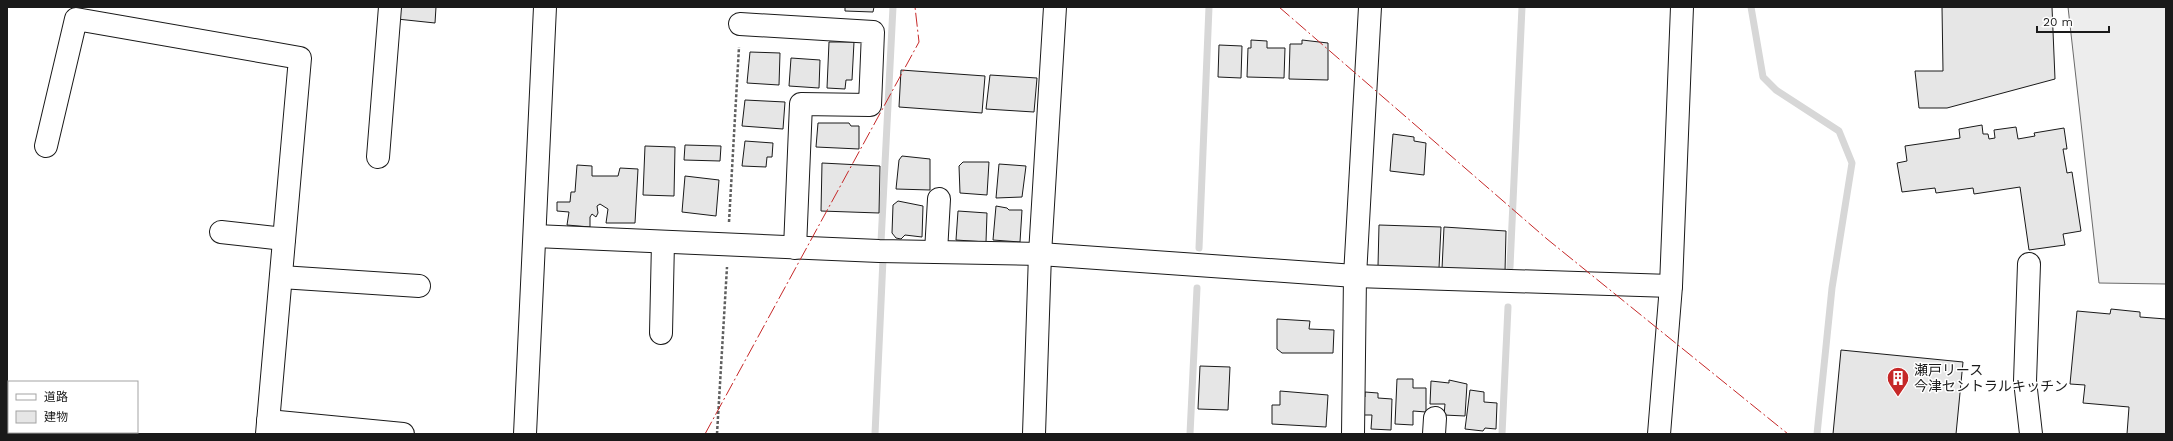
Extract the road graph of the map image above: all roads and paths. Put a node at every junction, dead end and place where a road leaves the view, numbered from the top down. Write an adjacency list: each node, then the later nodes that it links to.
1 (390, 7): 8 (street)
2 (545, 7): 11 (street)
3 (1055, 7): 16 (street)
4 (1370, 7): 18 (street)
5 (1682, 7): 21 (street)
6 (740, 24): 14 (street)
7 (46, 146): 12 (street)
8 (378, 157)
9 (939, 199): 15 (street)
10 (221, 232): 12 (street)
11 (535, 236): 13 (street); 25 (street)
12 (284, 239): 19 (street)
13 (663, 242): 14 (street); 22 (street)
14 (795, 248): 15 (street)
15 (936, 252): 16 (street)
16 (1040, 254): 18 (street); 26 (street)
17 (2029, 264): 29 (street)
18 (1355, 276): 21 (street); 27 (street)
19 (281, 277): 20 (street); 23 (street)
20 (419, 286)
21 (1671, 286): 28 (street)
22 (661, 333)
23 (267, 427): 24 (street)
24 (404, 434)
25 (525, 434)
26 (1034, 434)
27 (1353, 434)
28 (1659, 434)
29 (2031, 434)

